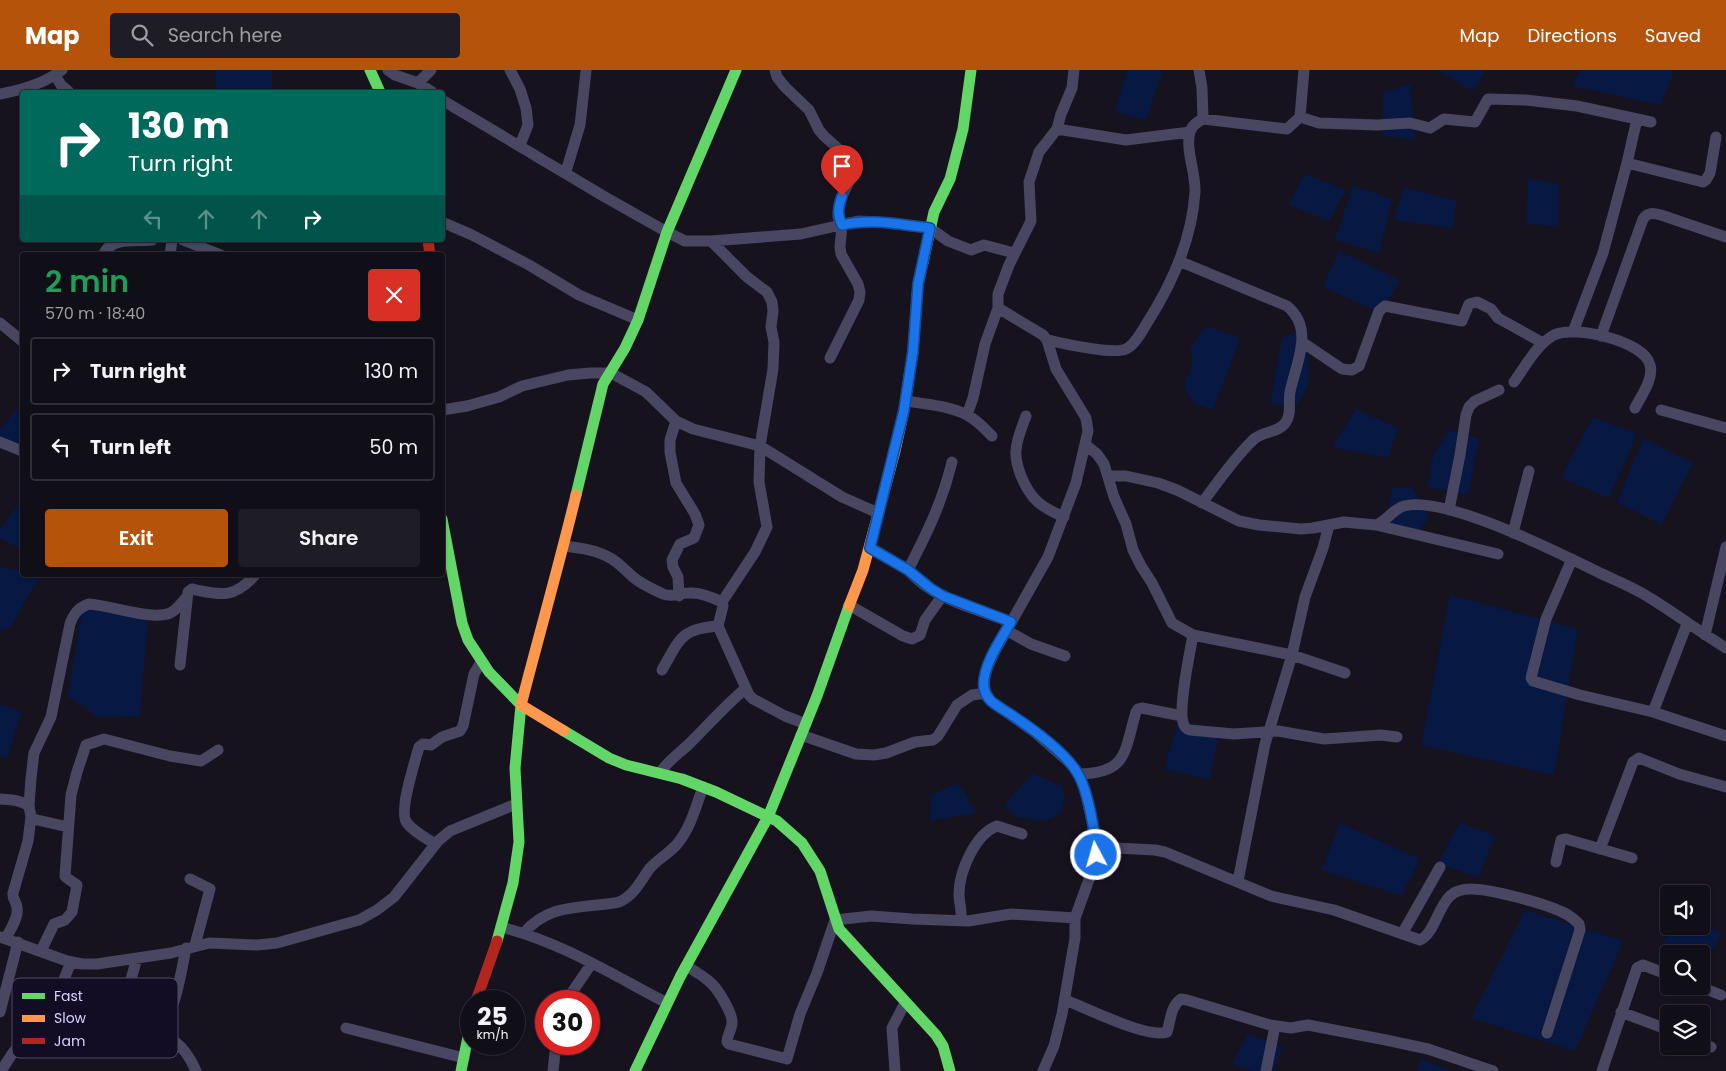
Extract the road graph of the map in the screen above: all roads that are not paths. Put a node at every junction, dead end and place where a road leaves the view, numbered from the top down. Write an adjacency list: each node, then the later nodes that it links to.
1 (370, 70): 17 (street)
2 (388, 70): 13 (street)
3 (431, 70): 13 (street)
4 (510, 70): 28 (street)
5 (583, 70): 30 (street)
6 (736, 70): 34 (street)
7 (775, 70): 32 (street)
8 (971, 70): 33 (street)
9 (1074, 70): 25 (street)
10 (1198, 70): 23 (street)
11 (1304, 70): 21 (street)
12 (58, 73): 15 (street); 16 (street)
13 (418, 83): 18 (street)
14 (20, 90): 19 (street)
15 (20, 90)
16 (67, 90)
17 (379, 90)
18 (429, 90)
19 (0, 94)
20 (445, 102): 28 (street)
21 (1300, 117): 22 (street); 23 (street)
22 (1637, 119): 24 (street); 29 (street)
23 (1203, 120): 26 (street)
24 (1651, 122)
25 (1058, 129): 26 (street); 41 (street)
26 (1190, 132): 42 (street)
27 (1716, 137): 29 (street)
28 (520, 144): 34 (street)
29 (1627, 164): 46 (street)
30 (568, 168)
31 (445, 223): 44 (street)
32 (842, 225): 33 (street); 36 (street); 52 (street)
33 (930, 228): 41 (street); 56 (street)
34 (667, 232): 36 (street); 44 (street)
35 (1726, 237): 47 (street)
36 (711, 241): 67 (street)
37 (120, 242): 39 (street)
38 (189, 242): 40 (street)
39 (105, 252)
40 (213, 252)
41 (1014, 253): 43 (street)
42 (1179, 261): 49 (street); 50 (street)
43 (998, 308): 49 (street); 60 (street)
44 (638, 320): 53 (street)
45 (0, 323): 48 (street)
46 (1573, 332): 47 (street); 51 (street)
47 (1601, 336): 57 (street)
48 (20, 338)
49 (1047, 340): 66 (street)
50 (1302, 342): 51 (street); 72 (street)
51 (1543, 343): 54 (street)
52 (830, 358)
53 (611, 373): 58 (street); 62 (street); 80 (street)
54 (1514, 382)
55 (1498, 390): 73 (street)
56 (906, 401): 60 (street); 74 (street)
57 (1635, 408)
58 (445, 410)
59 (1661, 410): 63 (street)
60 (967, 415): 64 (street)
61 (1026, 416): 75 (street)
62 (676, 421): 67 (street); 87 (street)
63 (1726, 428)
64 (992, 436)
65 (0, 442): 68 (street)
66 (1086, 445): 71 (street); 75 (street)
67 (760, 446): 74 (street); 90 (street)
68 (20, 450)
69 (952, 462): 85 (street)
70 (1529, 471): 79 (street)
71 (1108, 476): 72 (street); 95 (street)
72 (1202, 503): 76 (street)
73 (1449, 510): 77 (street); 79 (street)
74 (878, 513): 82 (street)
75 (1064, 517): 94 (street)
76 (1329, 524): 77 (street); 98 (street)
77 (1376, 525): 83 (street)
78 (445, 531): 100 (street)
79 (1513, 533): 84 (street)
80 (564, 546): 87 (street); 106 (street)
81 (1726, 547): 96 (street)
82 (870, 548): 85 (street); 91 (street)
83 (1498, 554)
84 (1572, 559): 92 (street); 107 (street)
85 (908, 570): 88 (street)
86 (253, 577): 89 (street)
87 (680, 596): 90 (street)
88 (943, 596): 91 (street); 94 (street)
89 (187, 597): 101 (street); 121 (street)
90 (722, 602): 93 (street)
91 (849, 605): 109 (street)
92 (1687, 624): 96 (street); 107 (street)
93 (718, 626): 102 (street); 104 (street)
94 (1008, 626): 99 (street); 105 (street)
95 (1193, 635): 98 (street); 108 (street)
96 (1704, 635): 97 (street)
97 (1726, 648)
98 (1292, 655): 103 (street); 110 (street)
99 (1066, 656)
100 (481, 662): 106 (street); 125 (street)
101 (180, 665)
102 (662, 670)
103 (1345, 673)
104 (746, 688): 109 (street); 115 (street)
105 (986, 693): 111 (street); 116 (street)
106 (521, 705): 115 (street); 120 (street)
107 (1653, 712): 112 (street)
108 (1182, 716): 110 (street); 116 (street)
109 (806, 724): 111 (street)
110 (1269, 730): 113 (street); 132 (street)
111 (801, 735): 122 (street)
112 (1726, 736)
113 (1397, 737)
114 (218, 750): 123 (street)
115 (660, 773): 117 (street)
116 (1079, 774): 126 (street)
117 (702, 787): 122 (street); 137 (street)
118 (1726, 787): 127 (street)
119 (0, 799): 121 (street)
120 (516, 804): 125 (street); 136 (street)
121 (30, 812): 123 (street); 139 (street)
122 (768, 817): 134 (street); 146 (street)
123 (68, 826): 142 (street)
124 (1022, 834): 135 (street)
125 (435, 844): 141 (street)
126 (1096, 847): 132 (street); 133 (street)
127 (1600, 849): 128 (street); 129 (street)
128 (1632, 858)
129 (1556, 862)
130 (1440, 867): 138 (street)
131 (190, 879): 141 (street)
132 (1238, 881): 138 (street)
133 (1075, 918): 135 (street); 155 (street)
134 (835, 920): 135 (street); 146 (street); 157 (street)
135 (960, 920)
136 (501, 927): 137 (street); 150 (street)
137 (524, 932): 145 (street)
138 (1402, 934): 163 (street)
139 (3, 938): 140 (street)
140 (18, 942): 142 (street); 158 (street)
141 (190, 947): 143 (street); 153 (street)
142 (41, 951): 144 (street)
143 (137, 958): 144 (street); 149 (street)
144 (72, 962): 148 (street)
145 (592, 964): 151 (street); 156 (street)
146 (686, 966): 156 (street)
147 (1660, 972): 159 (street)
148 (65, 978)
149 (131, 978)
150 (480, 990)
151 (574, 990)
152 (1710, 991): 154 (street)
153 (178, 992)
154 (1721, 995)
155 (1065, 1000): 160 (street); 176 (street)
156 (667, 1003): 173 (street)
157 (905, 1003): 174 (street); 175 (street)
158 (0, 1012)
159 (1621, 1012): 161 (street); 179 (street)
160 (1275, 1026): 177 (street); 178 (street)
161 (1660, 1027)
162 (346, 1028): 168 (street)
163 (1547, 1033)
164 (178, 1045): 170 (street)
165 (12, 1054): 169 (street)
166 (465, 1055): 168 (street)
167 (555, 1055): 172 (street)
168 (464, 1058): 171 (street)
169 (2, 1071)
170 (196, 1071)
171 (461, 1071)
172 (553, 1071)
173 (635, 1071)
174 (895, 1071)
175 (950, 1071)
176 (1043, 1071)
177 (1266, 1071)
178 (1493, 1071)
179 (1602, 1071)

